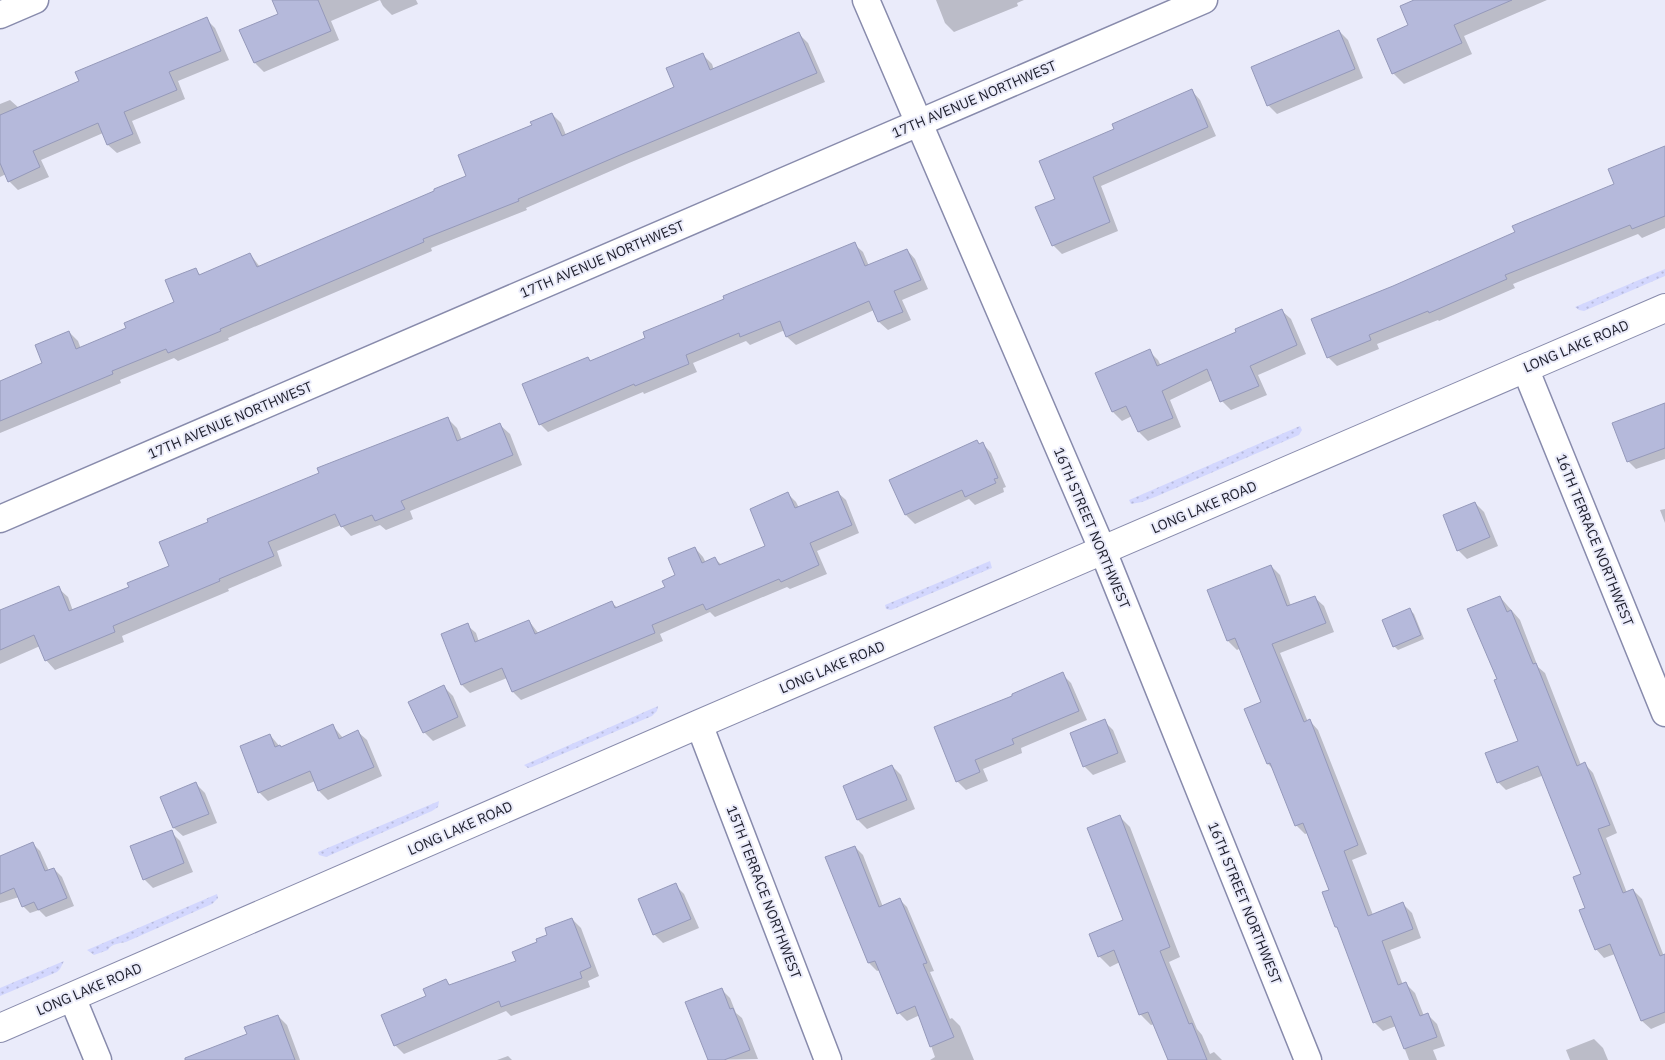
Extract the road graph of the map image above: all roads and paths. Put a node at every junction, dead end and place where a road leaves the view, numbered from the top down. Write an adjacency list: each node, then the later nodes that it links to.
1 (35, 0): 4 (street)
2 (866, 0): 5 (street, 16TH STREET NORTHWEST)
3 (1204, 0): 5 (street, 17TH AVENUE NORTHWEST)
4 (0, 15)
5 (919, 122): 8 (street, 17TH AVENUE NORTHWEST); 9 (street, 16TH STREET NORTHWEST)
6 (1665, 308): 7 (street, LONG LAKE ROAD)
7 (1525, 368): 9 (street, LONG LAKE ROAD); 10 (street, 16TH TERRACE NORTHWEST)
8 (0, 519)
9 (1103, 551): 11 (street, LONG LAKE ROAD); 16 (street, 16TH STREET NORTHWEST)
10 (1665, 712)
11 (699, 724): 12 (street, LONG LAKE ROAD); 15 (street, 15TH TERRACE NORTHWEST)
12 (72, 997): 13 (street, LONG LAKE ROAD); 14 (street)
13 (0, 1028)
14 (98, 1060)
15 (828, 1060)
16 (1308, 1060)

